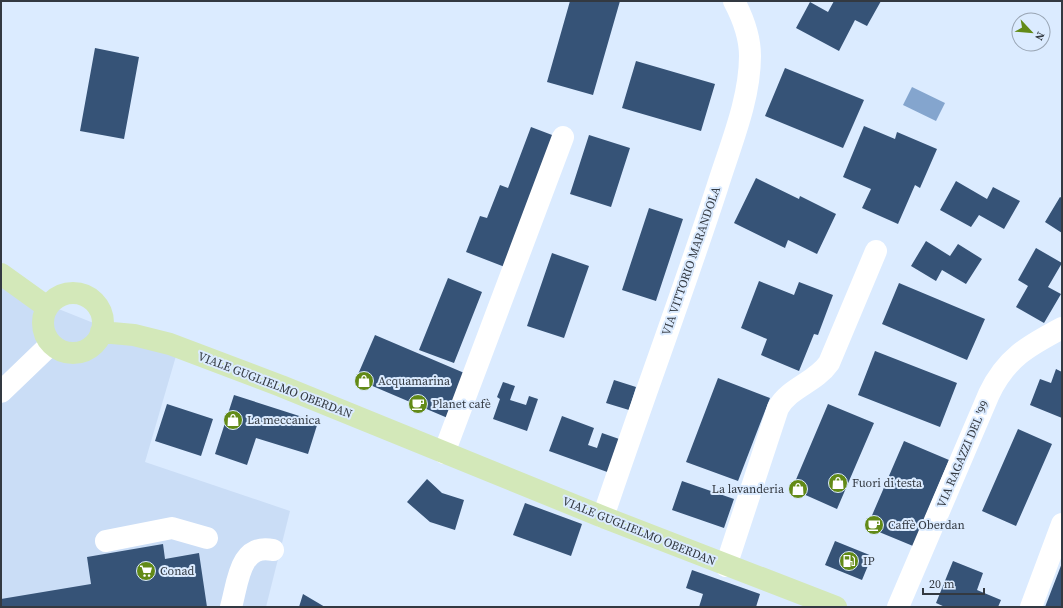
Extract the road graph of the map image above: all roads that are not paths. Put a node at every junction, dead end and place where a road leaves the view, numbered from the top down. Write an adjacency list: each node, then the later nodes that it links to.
1 (734, 1): 11 (street, VIA VITTORIO MARANDOLA)
2 (563, 137): 10 (street)
3 (876, 251): 16 (street)
4 (1, 274): 5 (main road)
5 (47, 307): 7 (main road); 8 (main road)
6 (1062, 328): 19 (street, VIA RAGAZZI DEL '99)
7 (101, 332): 8 (main road); 10 (main road, VIALE GUGLIELMO OBERDAN)
8 (51, 344): 9 (street)
9 (1, 392)
10 (444, 453): 11 (main road, VIALE GUGLIELMO OBERDAN)
11 (603, 517): 16 (main road, VIALE GUGLIELMO OBERDAN)
12 (1062, 524): 20 (street)
13 (207, 538): 14 (street)
14 (106, 541)
15 (272, 550): 17 (street)
16 (726, 566): 18 (main road, VIALE GUGLIELMO OBERDAN)
17 (232, 607)
18 (836, 607)
19 (898, 607)
20 (1031, 607)

